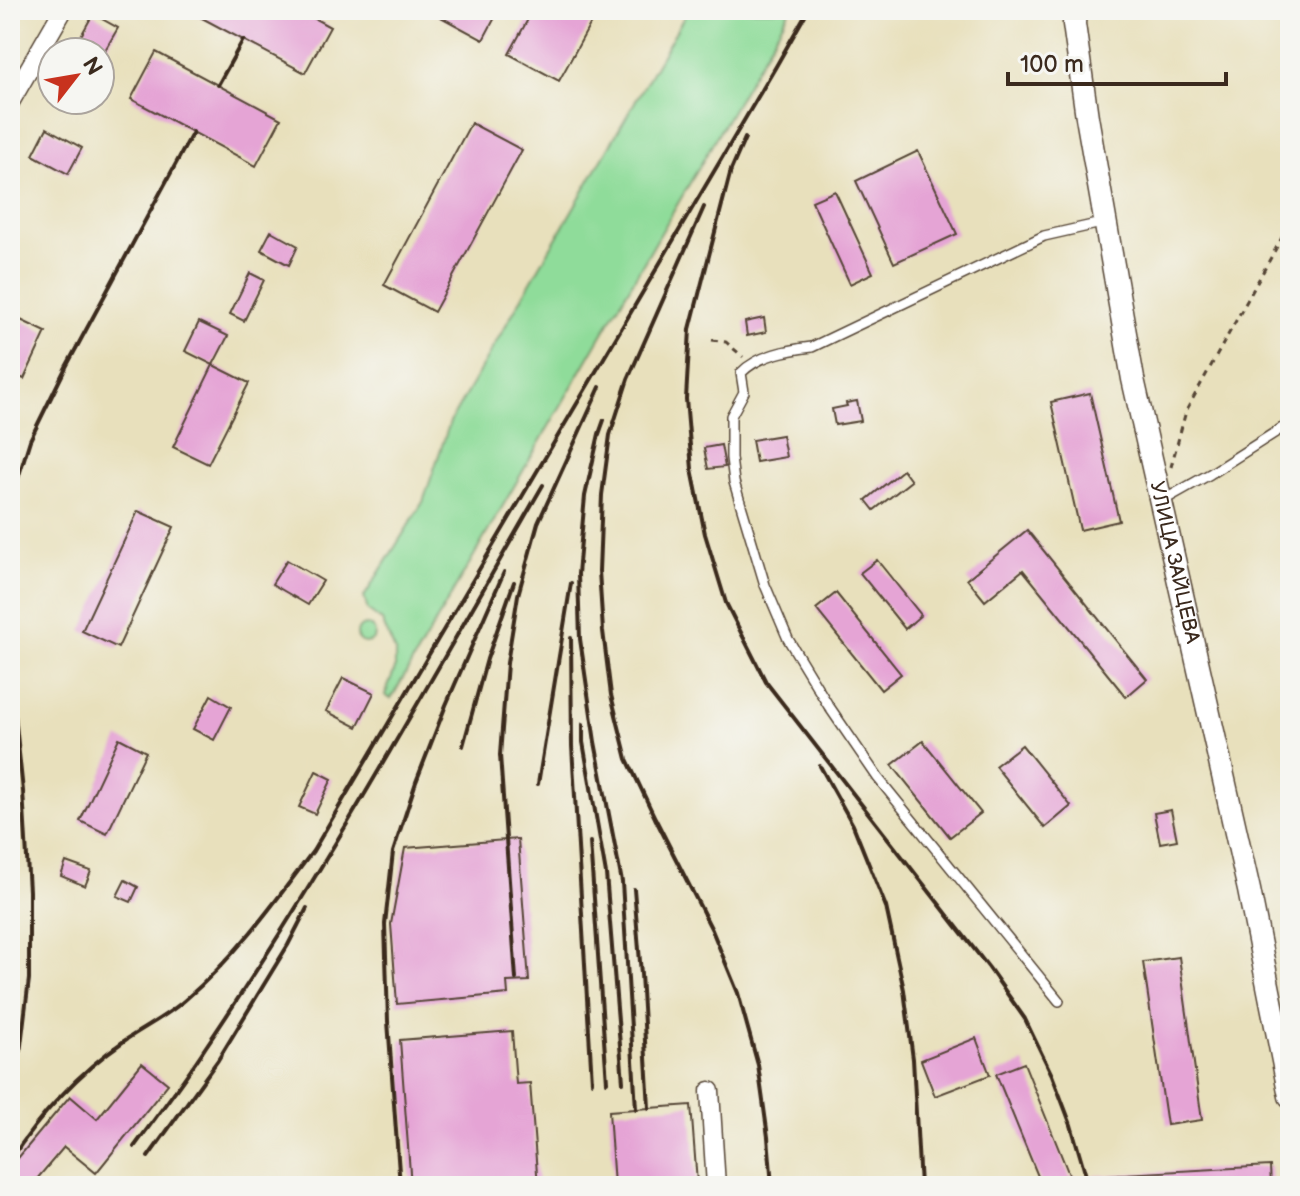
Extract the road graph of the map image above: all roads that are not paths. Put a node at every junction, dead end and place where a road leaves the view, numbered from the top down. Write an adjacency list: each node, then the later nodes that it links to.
1 (63, 10): 3 (street)
2 (1074, 17): 4 (street, УЛИЦА ЗАЙЦЕВА)
3 (10, 102)
4 (1106, 222): 6 (street, УЛИЦА ЗАЙЦЕВА); 7 (lane)
5 (1290, 423): 6 (lane)
6 (1162, 501): 9 (street, УЛИЦА ЗАЙЦЕВА)
7 (1059, 1001)
8 (710, 1091): 10 (street)
9 (1290, 1096)
10 (716, 1186)

